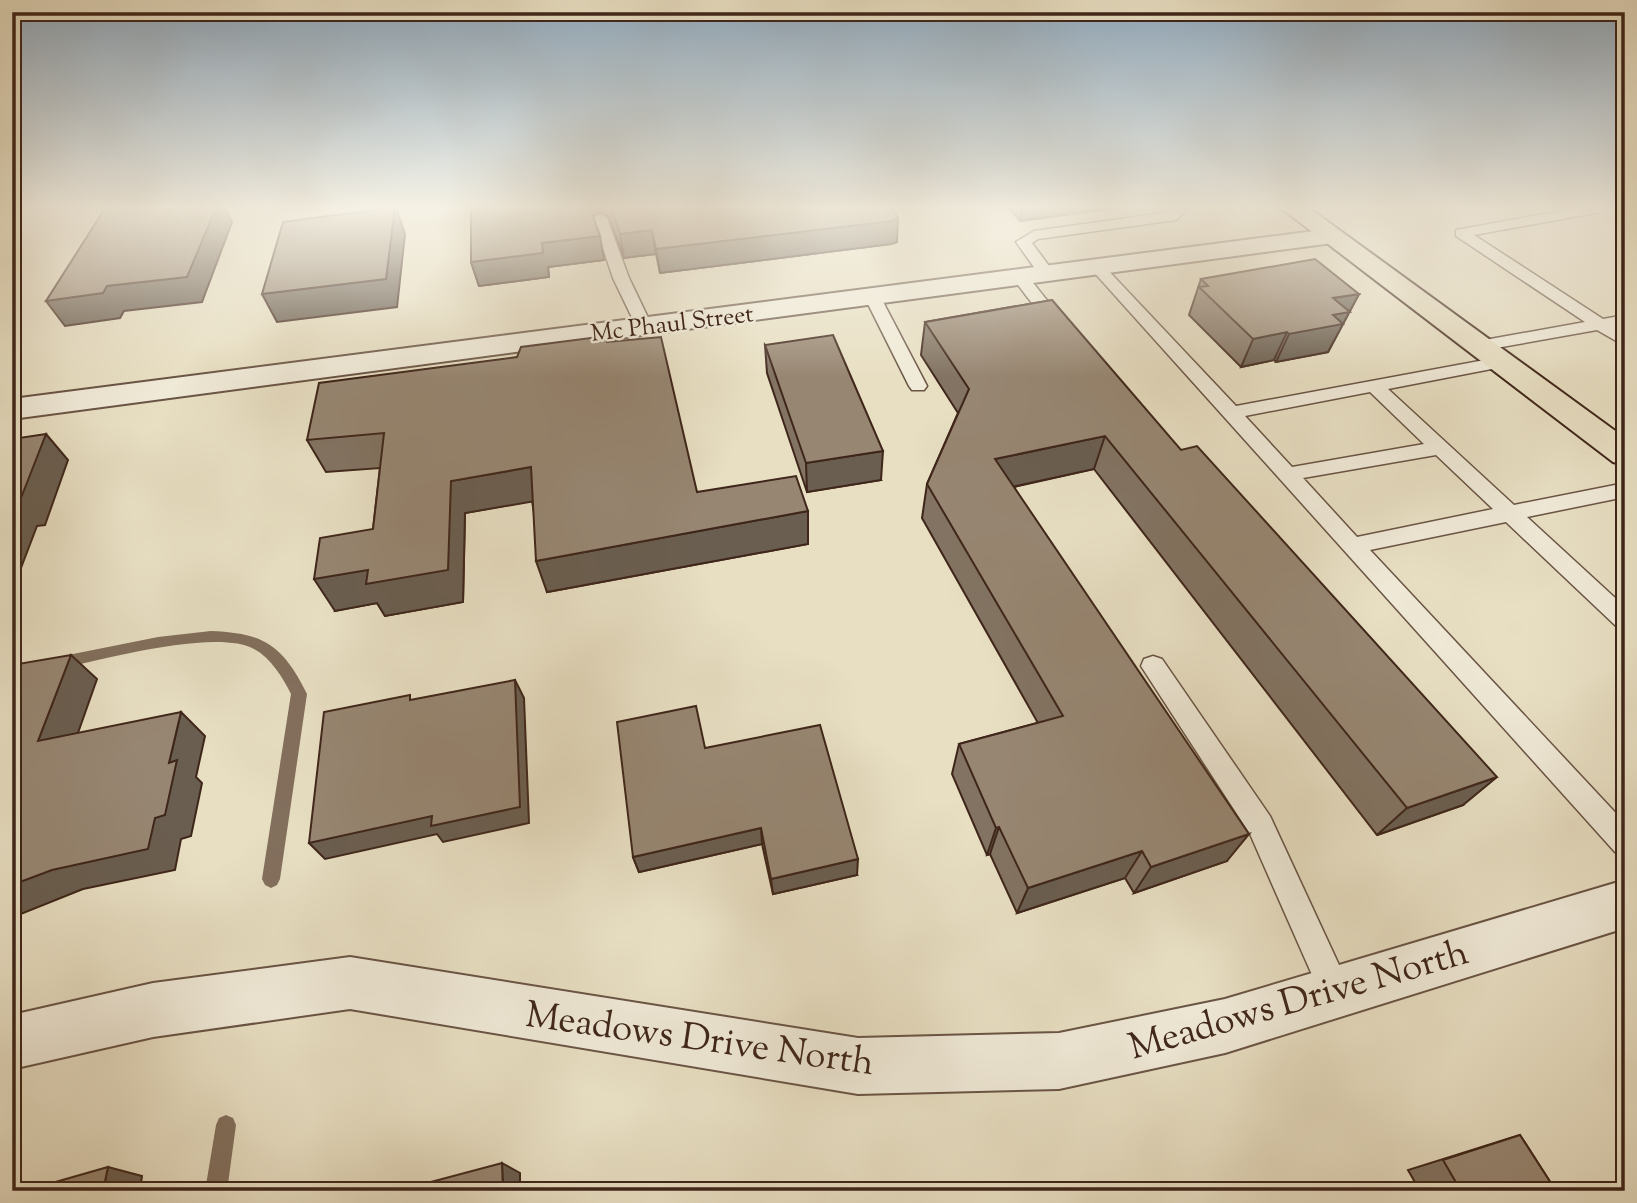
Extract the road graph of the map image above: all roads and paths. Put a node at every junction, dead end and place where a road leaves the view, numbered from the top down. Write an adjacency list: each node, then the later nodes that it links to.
1 (616, 264): 11 (lane)
2 (1030, 264): 7 (lane)
3 (1119, 264): 6 (street, Mc Phaul Street)
4 (1368, 264): 14 (main road)
5 (1508, 264): 10 (lane)
6 (1097, 267): 7 (street, Mc Phaul Street); 18 (lane)
7 (1033, 275): 8 (street, Mc Phaul Street); 13 (lane)
8 (872, 296): 11 (street, Mc Phaul Street); 15 (lane)
9 (1625, 320): 10 (lane)
10 (1600, 325): 12 (lane); 14 (lane)
11 (644, 326): 17 (street, Mc Phaul Street)
12 (1625, 341)
13 (1071, 343)
14 (1490, 354): 16 (lane); 20 (main road)
15 (918, 386)
16 (1374, 386): 18 (lane); 19 (lane)
17 (12, 409)
18 (1232, 413): 21 (lane)
19 (1437, 447): 21 (lane); 23 (lane)
20 (1625, 454)
21 (1288, 474): 24 (lane)
22 (1625, 490): 23 (lane)
23 (1507, 514): 24 (lane); 25 (lane)
24 (1355, 545): 27 (lane)
25 (1625, 621)
26 (1153, 666): 29 (lane)
27 (1625, 843)
28 (1625, 904): 29 (street, Meadows Drive North)
29 (1335, 991): 30 (street, Meadows Drive North)
30 (12, 1042)

